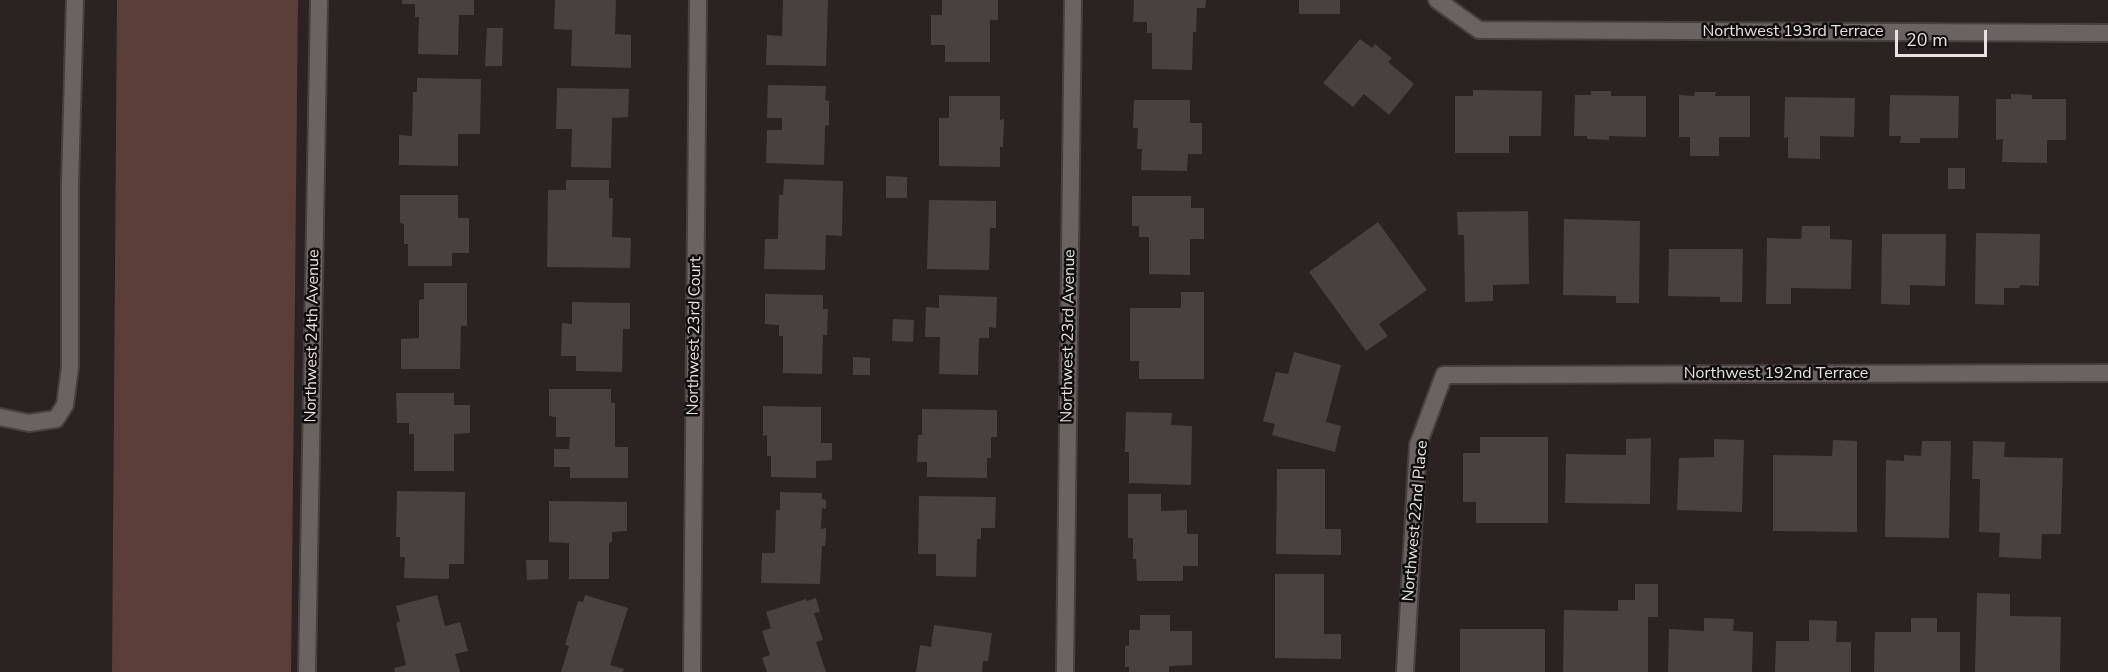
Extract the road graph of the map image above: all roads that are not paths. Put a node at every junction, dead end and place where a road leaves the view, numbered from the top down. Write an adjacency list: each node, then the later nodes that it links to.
1 (75, 0): 9 (street)
2 (319, 0): 10 (street, Northwest 24th Avenue)
3 (698, 0): 11 (street, Northwest 23rd Court)
4 (1072, 0): 12 (street, Northwest 23rd Avenue)
5 (1437, 0): 6 (street, Northwest 193rd Terrace)
6 (2108, 33)
7 (2108, 373): 8 (street, Northwest 192nd Terrace)
8 (1444, 375): 13 (street, Northwest 22nd Place)
9 (0, 417)
10 (307, 672)
11 (692, 672)
12 (1065, 672)
13 (1405, 672)

